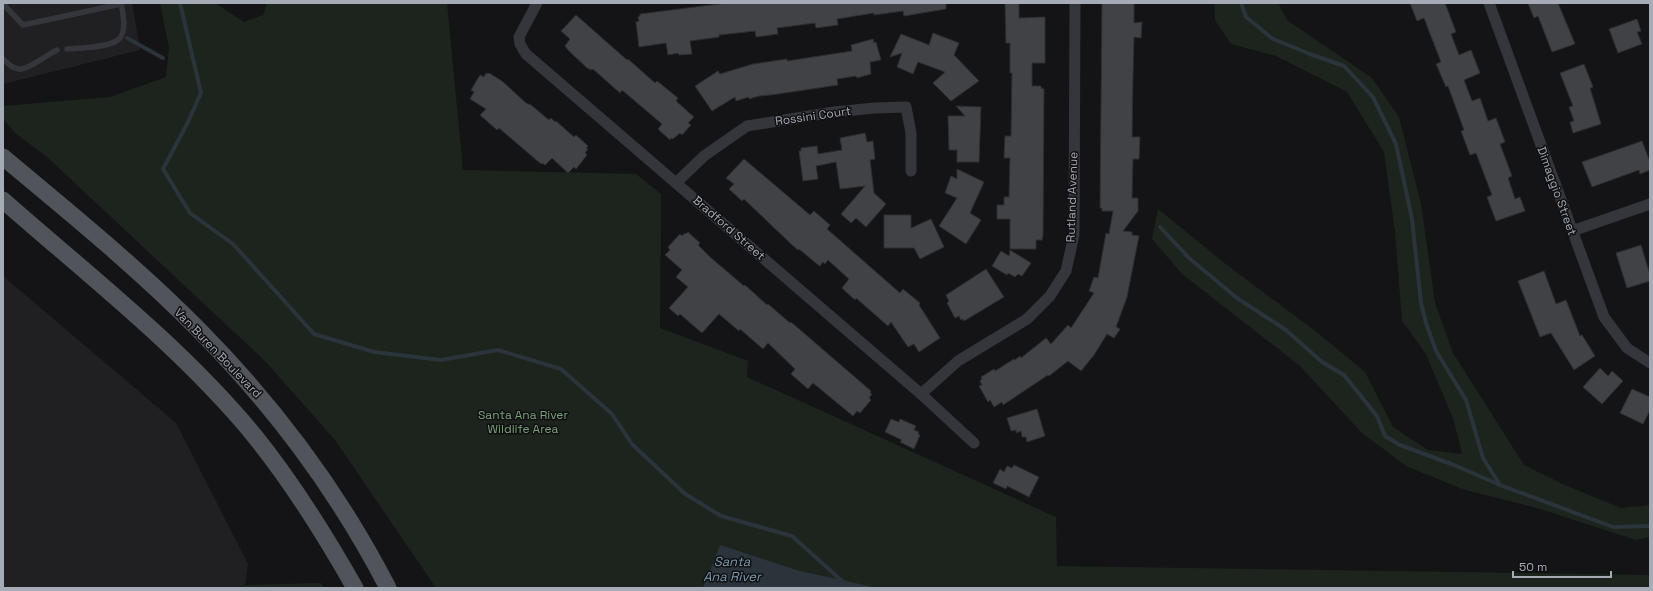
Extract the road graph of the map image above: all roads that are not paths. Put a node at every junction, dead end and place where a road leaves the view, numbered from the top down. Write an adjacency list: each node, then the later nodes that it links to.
1 (538, 3): 11 (street, Bradford Street)
2 (1075, 3): 16 (street, Rutland Avenue)
3 (1489, 3): 14 (street, Dimaggio Street)
4 (3, 4): 5 (lane)
5 (121, 4): 6 (lane)
6 (67, 49)
7 (57, 50): 8 (lane)
8 (3, 59)
9 (3, 157): 19 (main road, Van Buren Boulevard)
10 (910, 171): 11 (street, Rossini Court)
11 (676, 183): 16 (street, Bradford Street)
12 (3, 200): 18 (main road)
13 (1650, 204): 14 (street)
14 (1572, 231): 15 (street, Dimaggio Street)
15 (1650, 363)
16 (921, 394): 17 (street, Bradford Street)
17 (974, 443)
18 (355, 588)
19 (388, 588)

